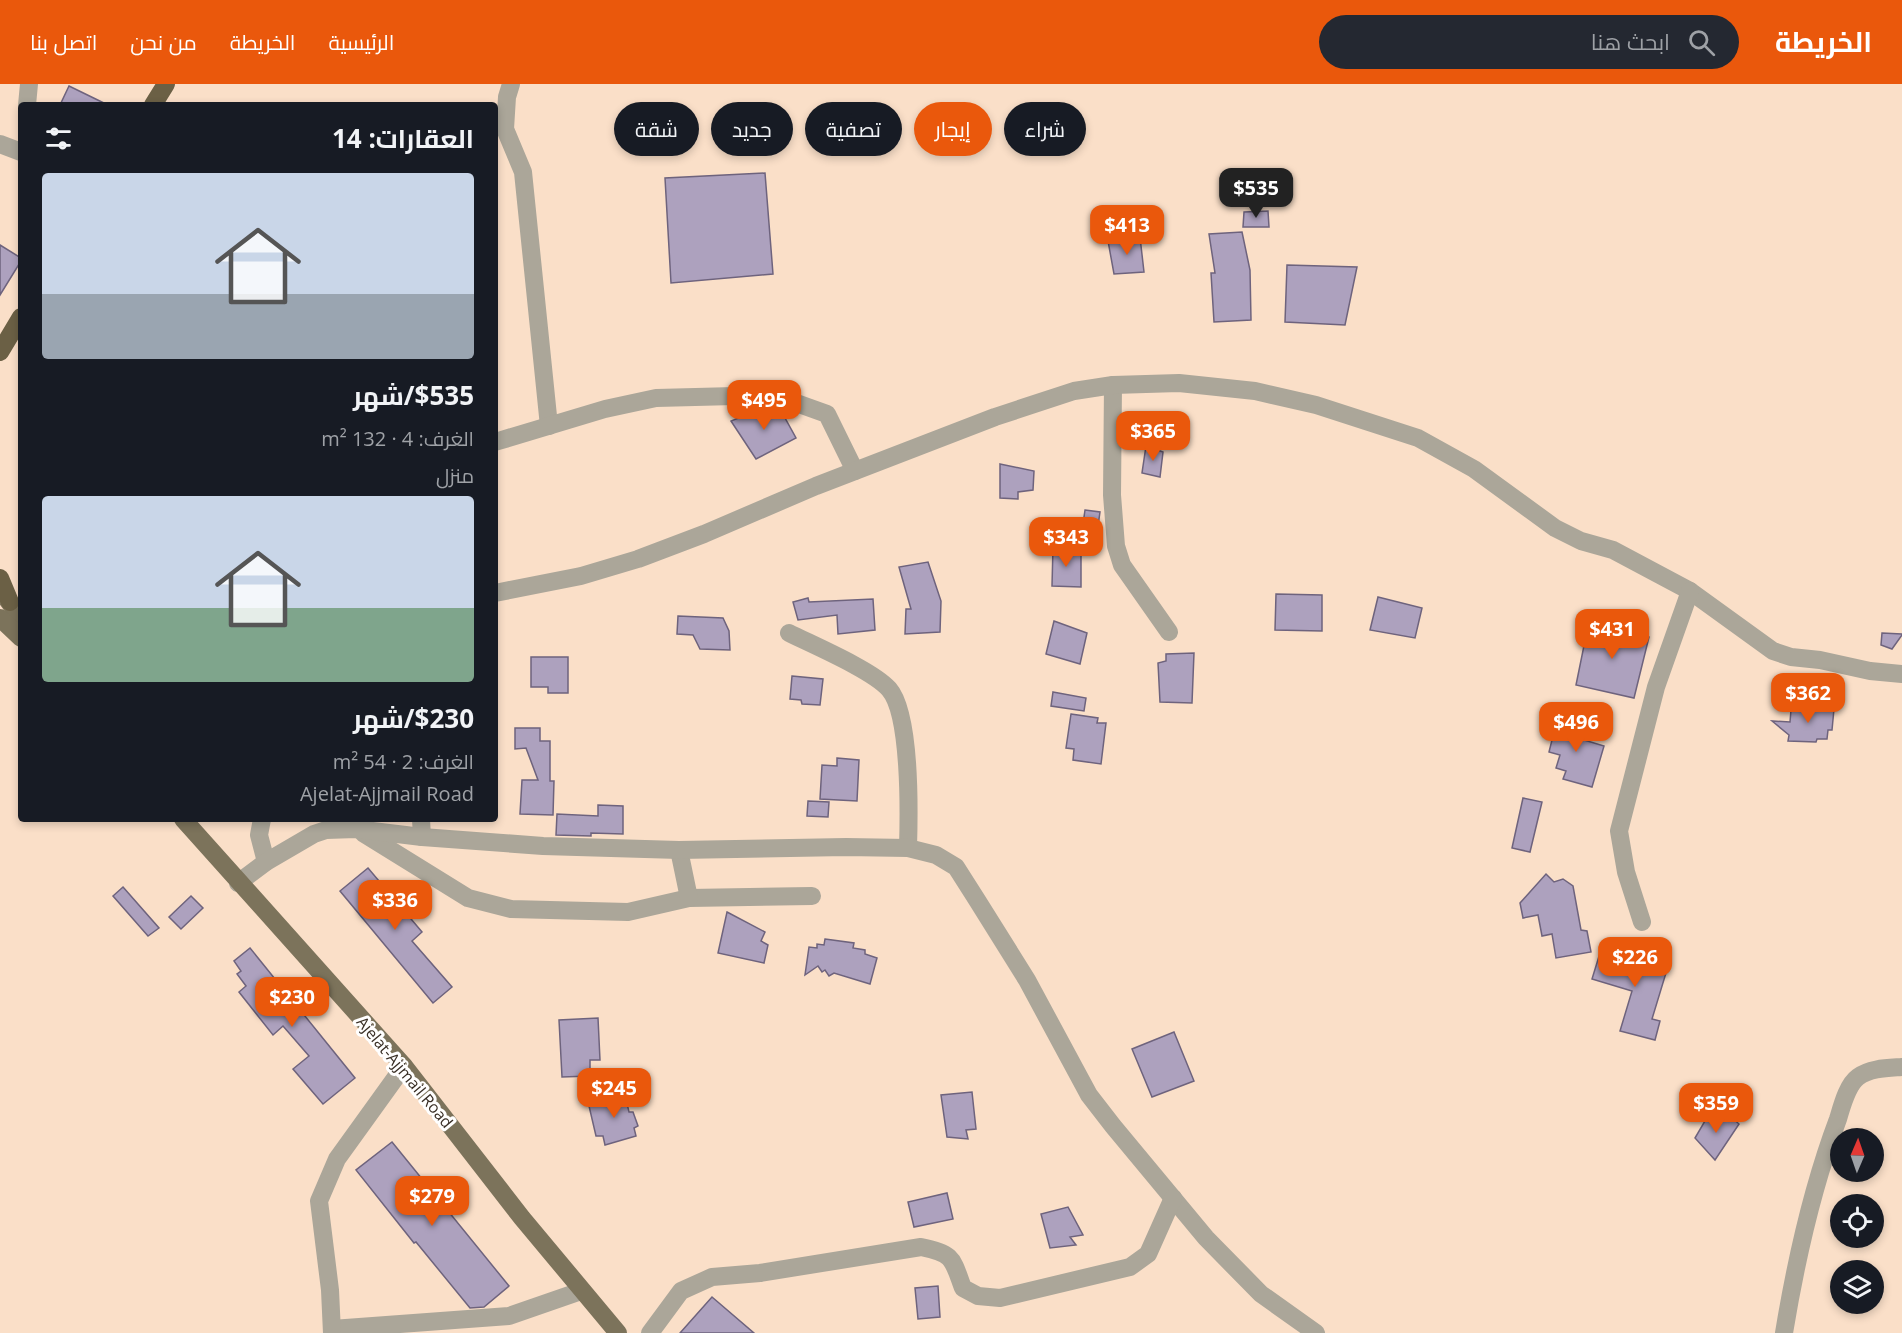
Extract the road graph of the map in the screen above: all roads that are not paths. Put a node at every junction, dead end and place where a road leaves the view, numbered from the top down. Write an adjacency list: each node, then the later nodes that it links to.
1 (29, 84): 4 (street)
2 (166, 84): 5 (highway)
3 (511, 84): 11 (street)
4 (27, 102)
5 (155, 102)
6 (0, 144): 7 (street)
7 (18, 151)
8 (18, 322): 9 (highway)
9 (0, 352)
10 (1113, 385): 13 (street); 16 (street); 20 (street)
11 (549, 426): 12 (street); 13 (street)
12 (498, 441)
13 (855, 471): 15 (street)
14 (0, 578): 17 (highway)
15 (498, 591)
16 (1690, 591): 23 (street); 34 (street)
17 (5, 596): 18 (main road)
18 (18, 614)
19 (0, 618): 22 (main road)
20 (1169, 632)
21 (789, 633): 28 (street)
22 (18, 635)
23 (1902, 674)
24 (186, 822): 31 (main road, Ajelat-Ajjmail Road)
25 (261, 822): 30 (street)
26 (422, 828): 27 (street); 29 (street)
27 (357, 829): 30 (street); 33 (street)
28 (908, 848): 29 (street); 37 (street)
29 (679, 850): 33 (street)
30 (266, 862): 31 (street)
31 (238, 883): 35 (main road, Ajelat-Ajjmail Road)
32 (812, 896): 33 (street)
33 (689, 898)
34 (1642, 922)
35 (404, 1066): 38 (main road, Ajelat-Ajjmail Road); 39 (street)
36 (1902, 1067): 43 (street)
37 (1173, 1198): 41 (street); 42 (street)
38 (581, 1291): 39 (street); 40 (main road, Ajelat-Ajjmail Road)
39 (332, 1331)
40 (618, 1333)
41 (650, 1333)
42 (1316, 1333)
43 (1784, 1333)

